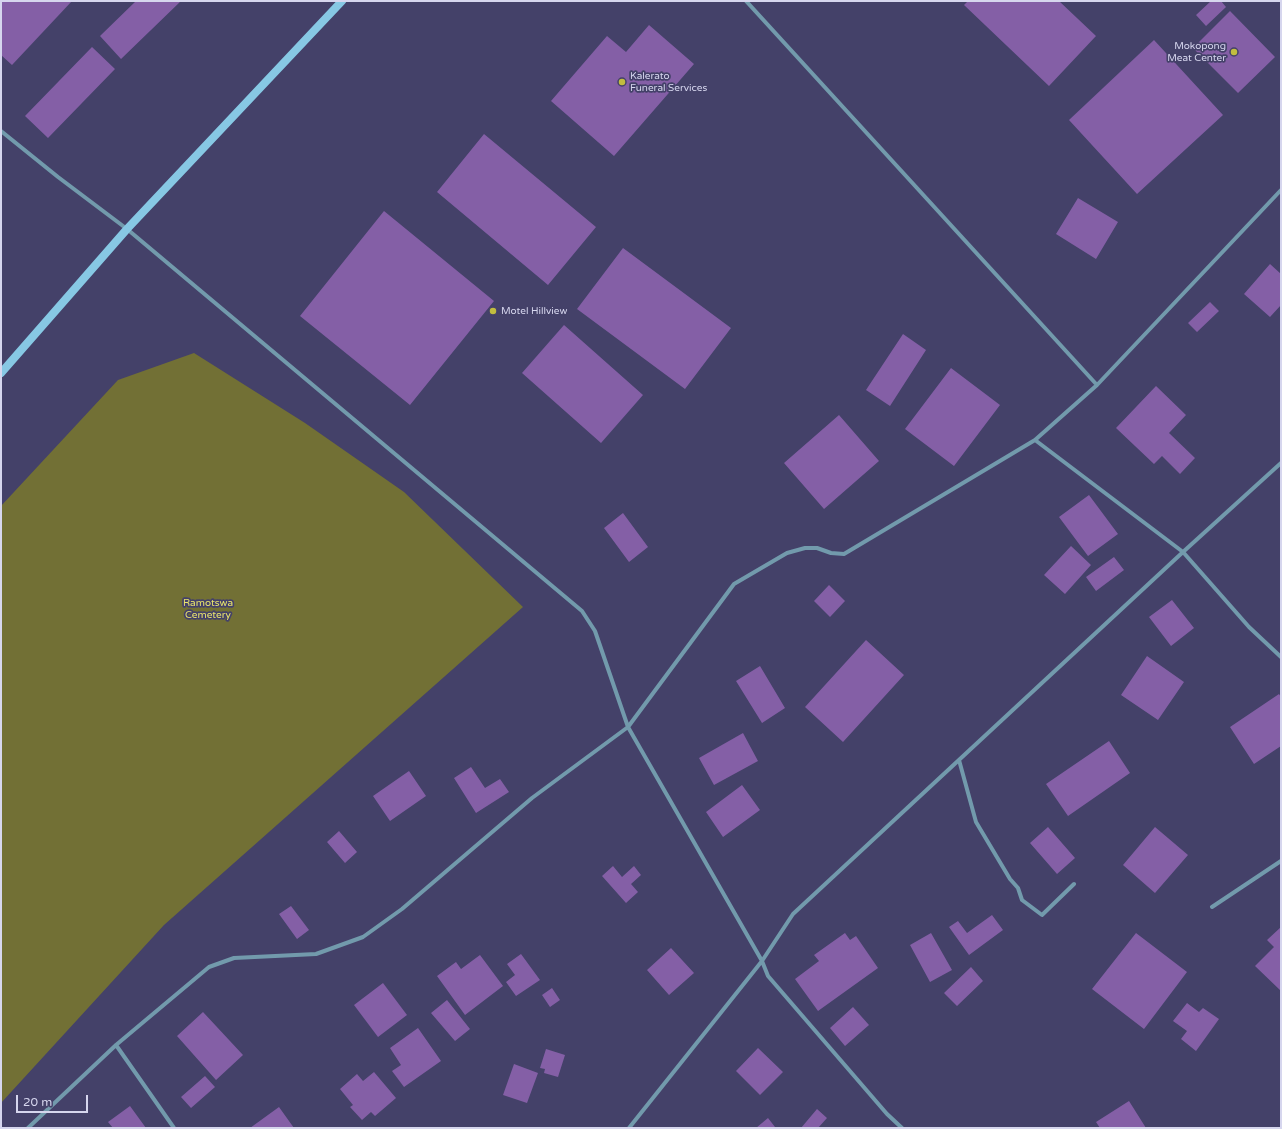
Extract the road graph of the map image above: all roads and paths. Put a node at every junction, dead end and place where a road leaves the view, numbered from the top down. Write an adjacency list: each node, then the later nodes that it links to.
1 (342, 1): 5 (main road)
2 (746, 1): 7 (street)
3 (1, 131): 5 (street)
4 (1281, 190): 7 (street)
5 (127, 228): 6 (main road); 12 (street)
6 (1, 373)
7 (1097, 385): 8 (street)
8 (1035, 440): 10 (street); 12 (street)
9 (1281, 463): 10 (street)
10 (1183, 552): 11 (street); 13 (street)
11 (1281, 657)
12 (628, 727): 17 (street); 18 (street)
13 (959, 760): 15 (street); 17 (street)
14 (1281, 861): 16 (street)
15 (1074, 884)
16 (1212, 907)
17 (762, 961): 21 (street); 22 (street)
18 (116, 1045): 19 (street); 20 (street)
19 (28, 1128)
20 (174, 1128)
21 (629, 1128)
22 (902, 1128)

